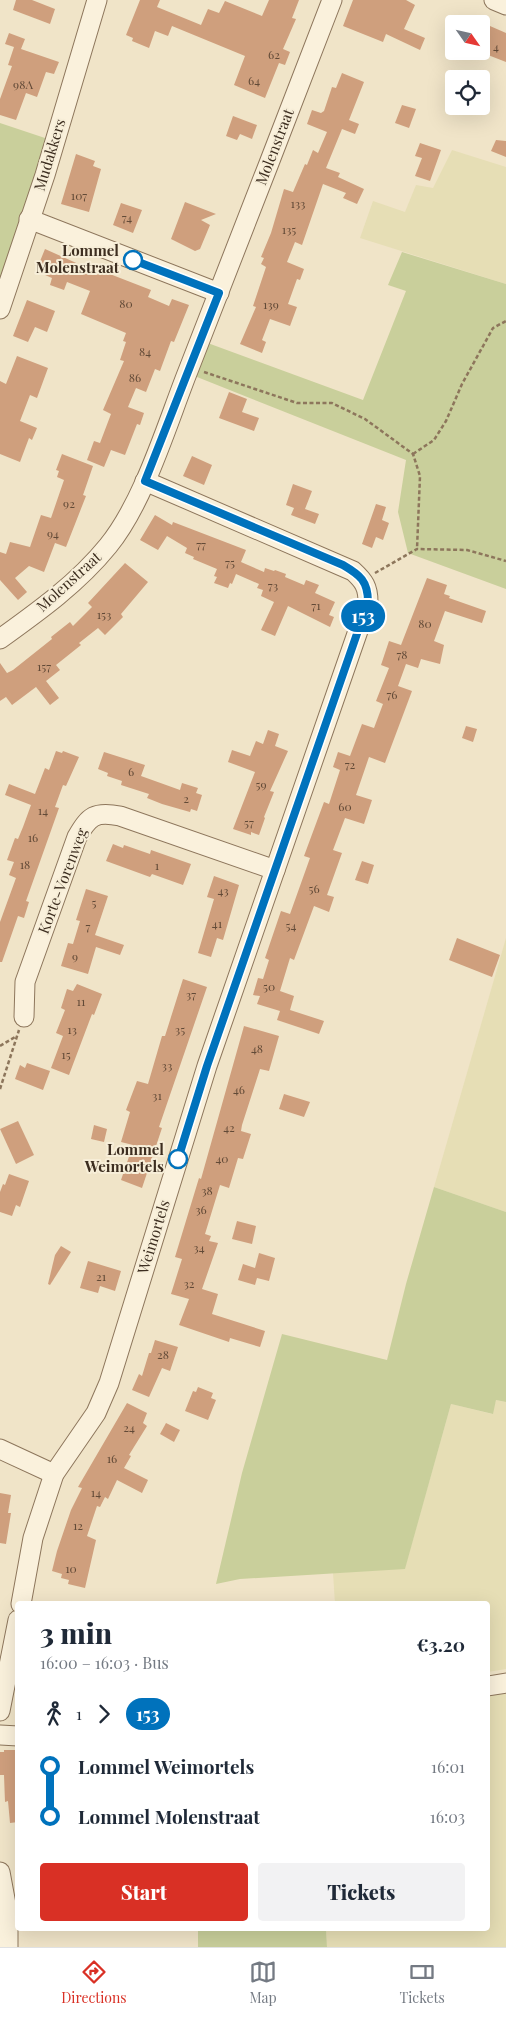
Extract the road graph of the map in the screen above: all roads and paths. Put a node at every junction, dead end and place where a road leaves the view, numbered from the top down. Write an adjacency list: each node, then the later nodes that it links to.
1 (97, 0): 5 (street, Mudakkers)
2 (332, 0): 6 (street, Molenstraat)
3 (494, 0): 4 (street)
4 (506, 5)
5 (29, 219): 6 (street); 7 (street, Mudakkers)
6 (219, 293): 9 (street, Molenstraat)
7 (0, 309)
8 (506, 321): 10 (path)
9 (190, 367): 10 (path); 11 (street, Molenstraat)
10 (414, 454): 12 (path)
11 (145, 481): 14 (street); 15 (street, Molenstraat)
12 (417, 549): 13 (path); 14 (path)
13 (506, 561)
14 (363, 580): 16 (street, Weimortels)
15 (0, 639)
16 (274, 870): 17 (street, Korte-Vorenweg); 22 (street, Weimortels)
17 (24, 1017): 18 (path)
18 (16, 1036): 19 (path); 20 (path)
19 (0, 1046)
20 (0, 1089)
21 (0, 1449): 22 (street)
22 (54, 1474): 23 (street, Weimortels)
23 (21, 1601)
24 (15, 1635): 27 (street)
25 (506, 1683): 26 (street)
26 (490, 1686)
27 (0, 1711)
28 (0, 1735): 29 (street)
29 (15, 1736)
30 (0, 1872): 31 (street)
31 (8, 1947)

